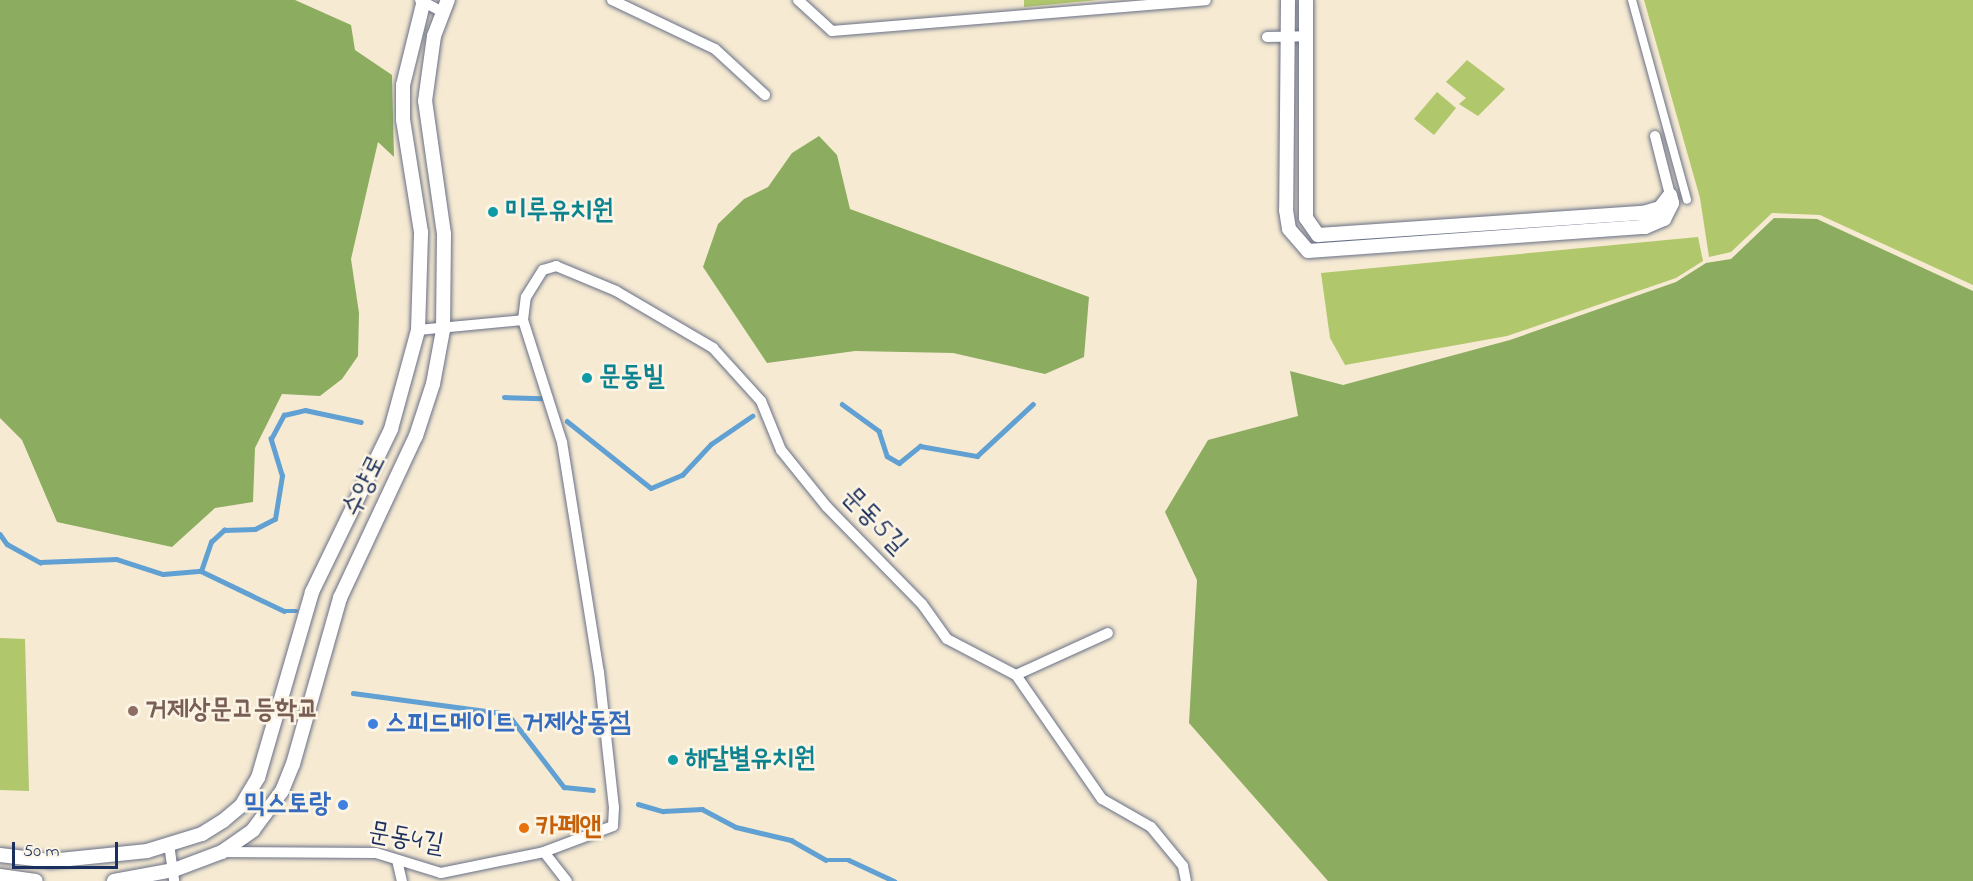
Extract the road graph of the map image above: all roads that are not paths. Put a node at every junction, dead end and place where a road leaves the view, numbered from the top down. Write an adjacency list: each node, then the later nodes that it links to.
1 (612, 0): 12 (street)
2 (798, 0): 3 (street)
3 (1206, 0)
4 (1288, 0): 11 (street)
5 (1306, 0): 9 (street)
6 (1632, 0): 15 (street)
7 (422, 1): 8 (street); 17 (street)
8 (444, 5): 18 (street, 수양로)
9 (1306, 36): 11 (street); 14 (street)
10 (1267, 37): 11 (street)
11 (1287, 37): 14 (street)
12 (765, 95)
13 (1655, 136): 14 (street)
14 (1670, 195)
15 (1687, 200)
16 (522, 320): 18 (street); 20 (street, 문동5길); 23 (street, 문동4길)
17 (418, 330): 18 (street); 21 (street)
18 (443, 330): 22 (street, 수양로)
19 (1108, 633): 20 (street)
20 (1016, 675): 32 (street, 문동5길)
21 (169, 844): 24 (street); 27 (street)
22 (222, 852): 25 (street, 문동4길); 27 (street, 수양로)
23 (544, 852): 25 (street, 문동4길); 31 (street)
24 (0, 855)
25 (397, 860): 30 (street)
26 (0, 876): 28 (street)
27 (174, 876): 29 (street, 수양로)
28 (36, 881)
29 (114, 881)
30 (402, 881)
31 (565, 881)
32 (1186, 881)

